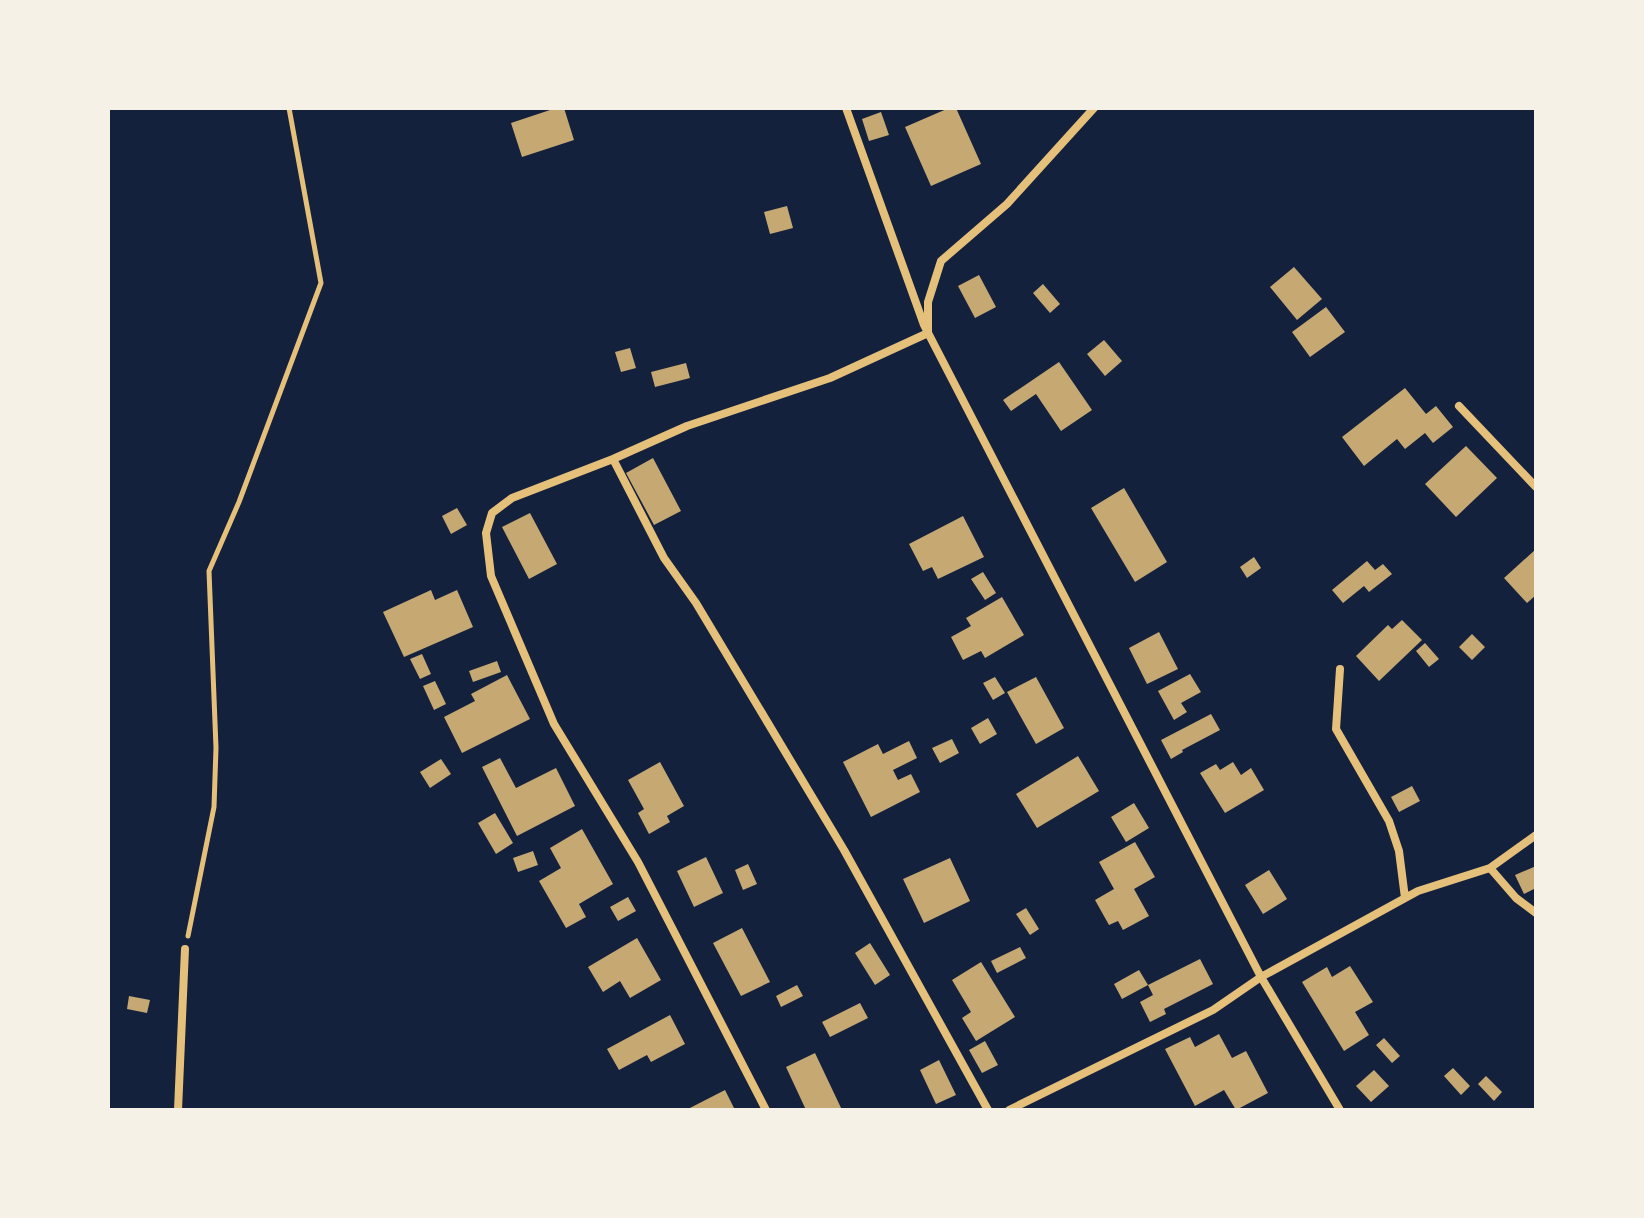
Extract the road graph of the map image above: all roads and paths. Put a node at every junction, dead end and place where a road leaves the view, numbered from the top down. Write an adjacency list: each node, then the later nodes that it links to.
1 (289, 108): 13 (path)
2 (846, 108): 4 (street)
3 (1094, 108): 4 (street)
4 (928, 333): 6 (street); 14 (street)
5 (1459, 406): 7 (street)
6 (613, 459): 16 (street); 17 (street)
7 (1536, 487)
8 (1340, 669): 11 (street)
9 (1536, 835): 10 (street)
10 (1490, 868): 11 (street); 12 (street)
11 (1405, 898): 14 (street)
12 (1536, 913)
13 (185, 949): 15 (street)
14 (1261, 977): 18 (street); 19 (street)
15 (178, 1110)
16 (766, 1110)
17 (988, 1110)
18 (1009, 1110)
19 (1340, 1110)

